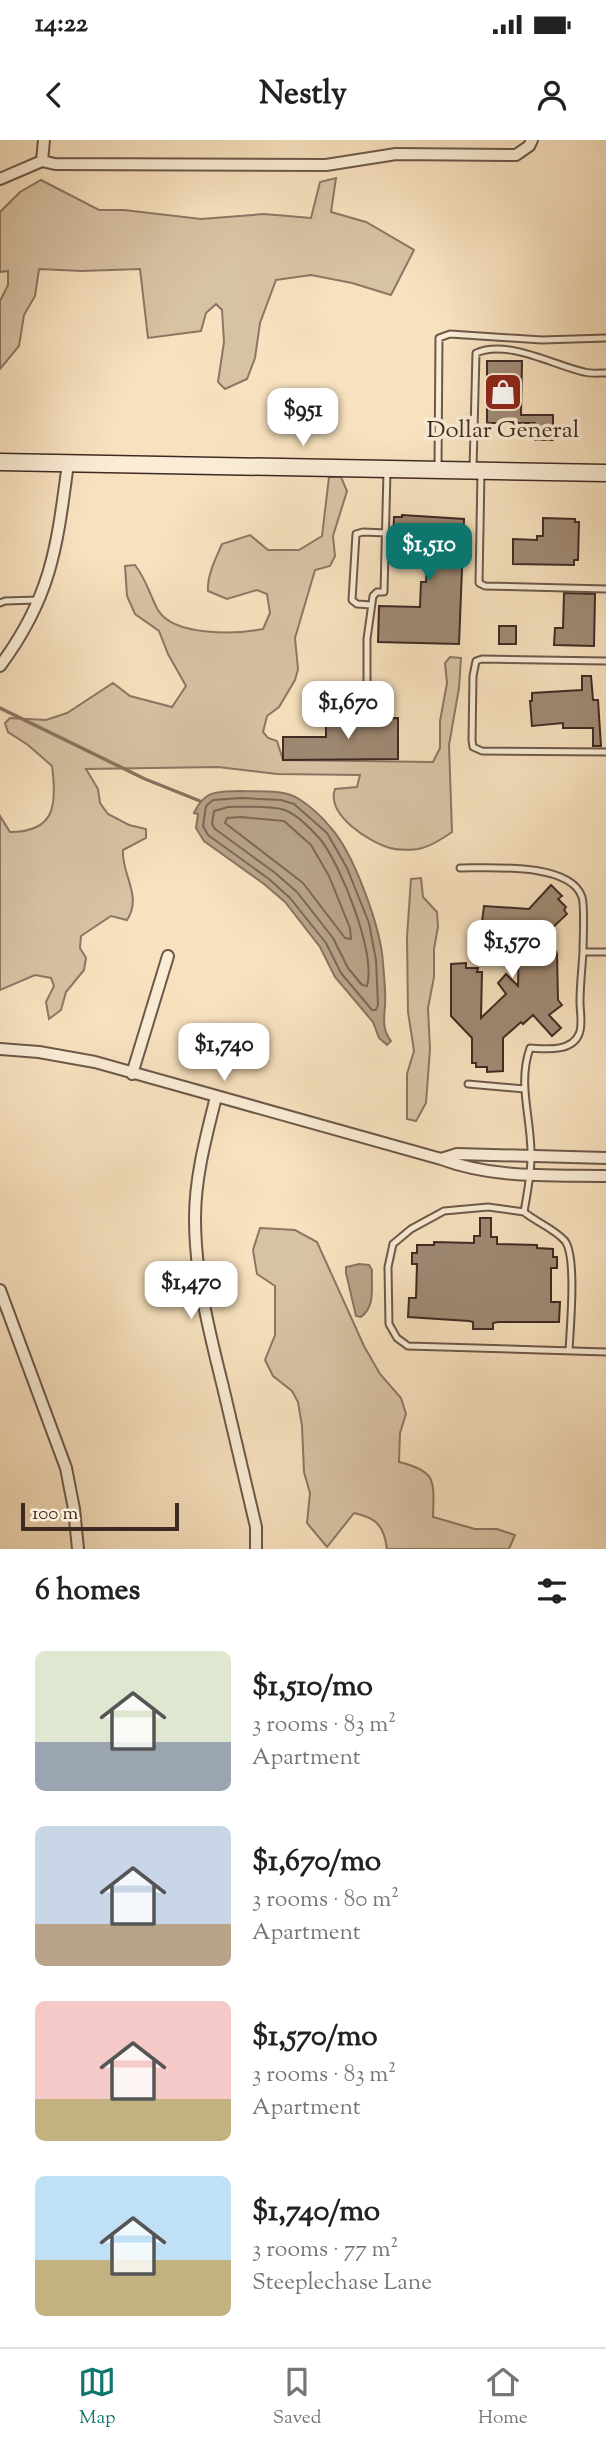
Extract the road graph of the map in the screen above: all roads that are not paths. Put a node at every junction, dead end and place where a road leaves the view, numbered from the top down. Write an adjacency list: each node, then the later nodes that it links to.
1 (44, 140): 3 (street)
2 (532, 140): 3 (street)
3 (42, 161): 4 (street)
4 (0, 179)
5 (606, 338): 10 (lane)
6 (606, 373): 11 (lane)
7 (0, 462): 8 (street)
8 (68, 463): 9 (street); 15 (street)
9 (387, 468): 10 (street); 13 (lane)
10 (438, 469): 11 (street)
11 (477, 469): 12 (street); 14 (lane)
12 (606, 473)
13 (386, 533): 17 (lane); 17 (lane)
14 (606, 589)
15 (40, 600): 16 (lane); 19 (street)
16 (0, 603)
17 (372, 605): 20 (lane)
18 (606, 661): 21 (lane)
19 (0, 666)
20 (367, 687)
21 (606, 752)
22 (460, 868): 23 (lane)
23 (583, 952): 24 (lane); 29 (lane)
24 (606, 952)
25 (168, 956): 27 (street)
26 (0, 1049): 27 (street)
27 (132, 1074): 30 (street)
28 (468, 1084): 29 (lane)
29 (524, 1089): 31 (lane)
30 (216, 1097): 33 (street); 41 (street)
31 (532, 1155): 32 (street); 33 (street); 34 (lane)
32 (606, 1158)
33 (441, 1159): 34 (street)
34 (530, 1175): 35 (street); 36 (lane)
35 (606, 1176)
36 (524, 1212): 38 (lane); 38 (lane)
37 (0, 1290): 40 (street)
38 (569, 1351): 39 (lane)
39 (606, 1352)
40 (78, 1549)
41 (256, 1549)

